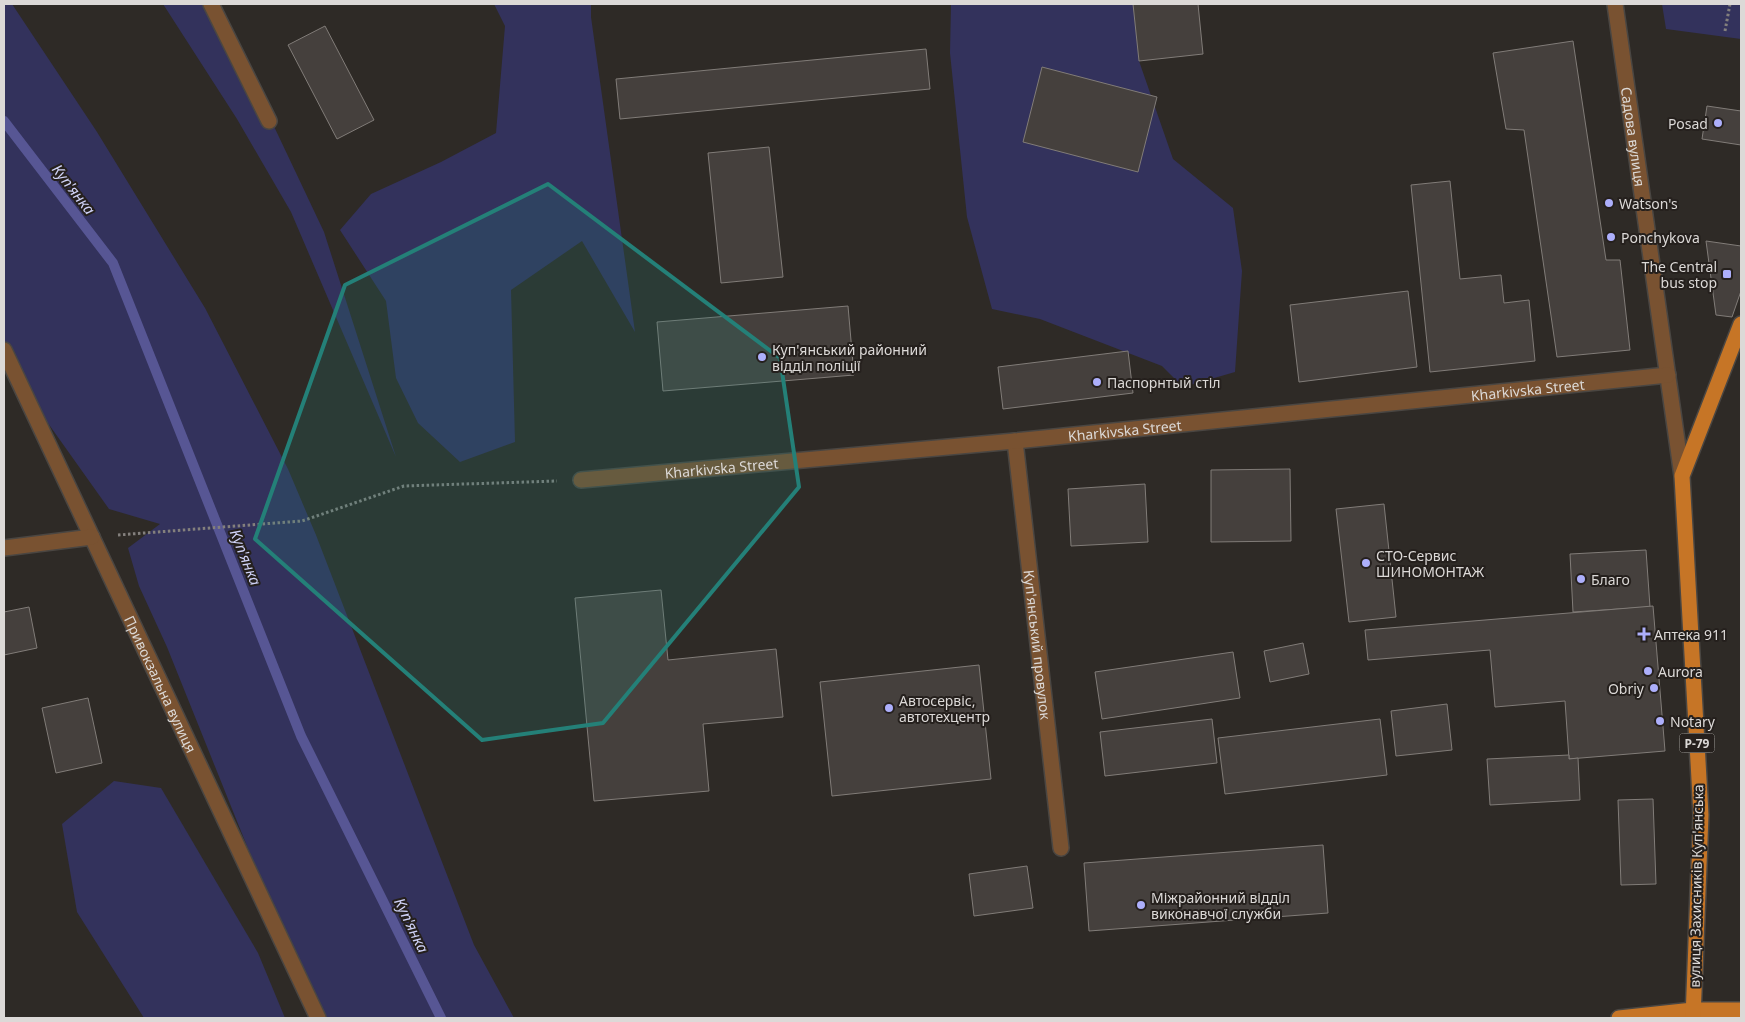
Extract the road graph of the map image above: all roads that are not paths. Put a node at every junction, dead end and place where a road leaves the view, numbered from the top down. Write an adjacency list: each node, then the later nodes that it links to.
1 (211, 4): 3 (street)
2 (1615, 4): 6 (street, Садова вулиця)
3 (269, 121)
4 (1741, 324): 8 (main road, вулиця Захисників Куп'янська / Р-79)
5 (4, 350): 10 (street, Привокзальна вулиця)
6 (1668, 375): 7 (street, Kharkivska Street); 8 (street, Садова вулиця)
7 (1015, 441): 9 (street, Kharkivska Street); 12 (street, Куп'янський провулок)
8 (1682, 476): 14 (main road, вулиця Захисників Куп'янська / Р-79)
9 (581, 480)
10 (92, 537): 11 (street); 15 (street, Привокзальна вулиця)
11 (4, 548)
12 (1062, 848)
13 (1741, 1010): 14 (main road)
14 (1693, 1014): 16 (main road)
15 (318, 1018)
16 (1620, 1018)

